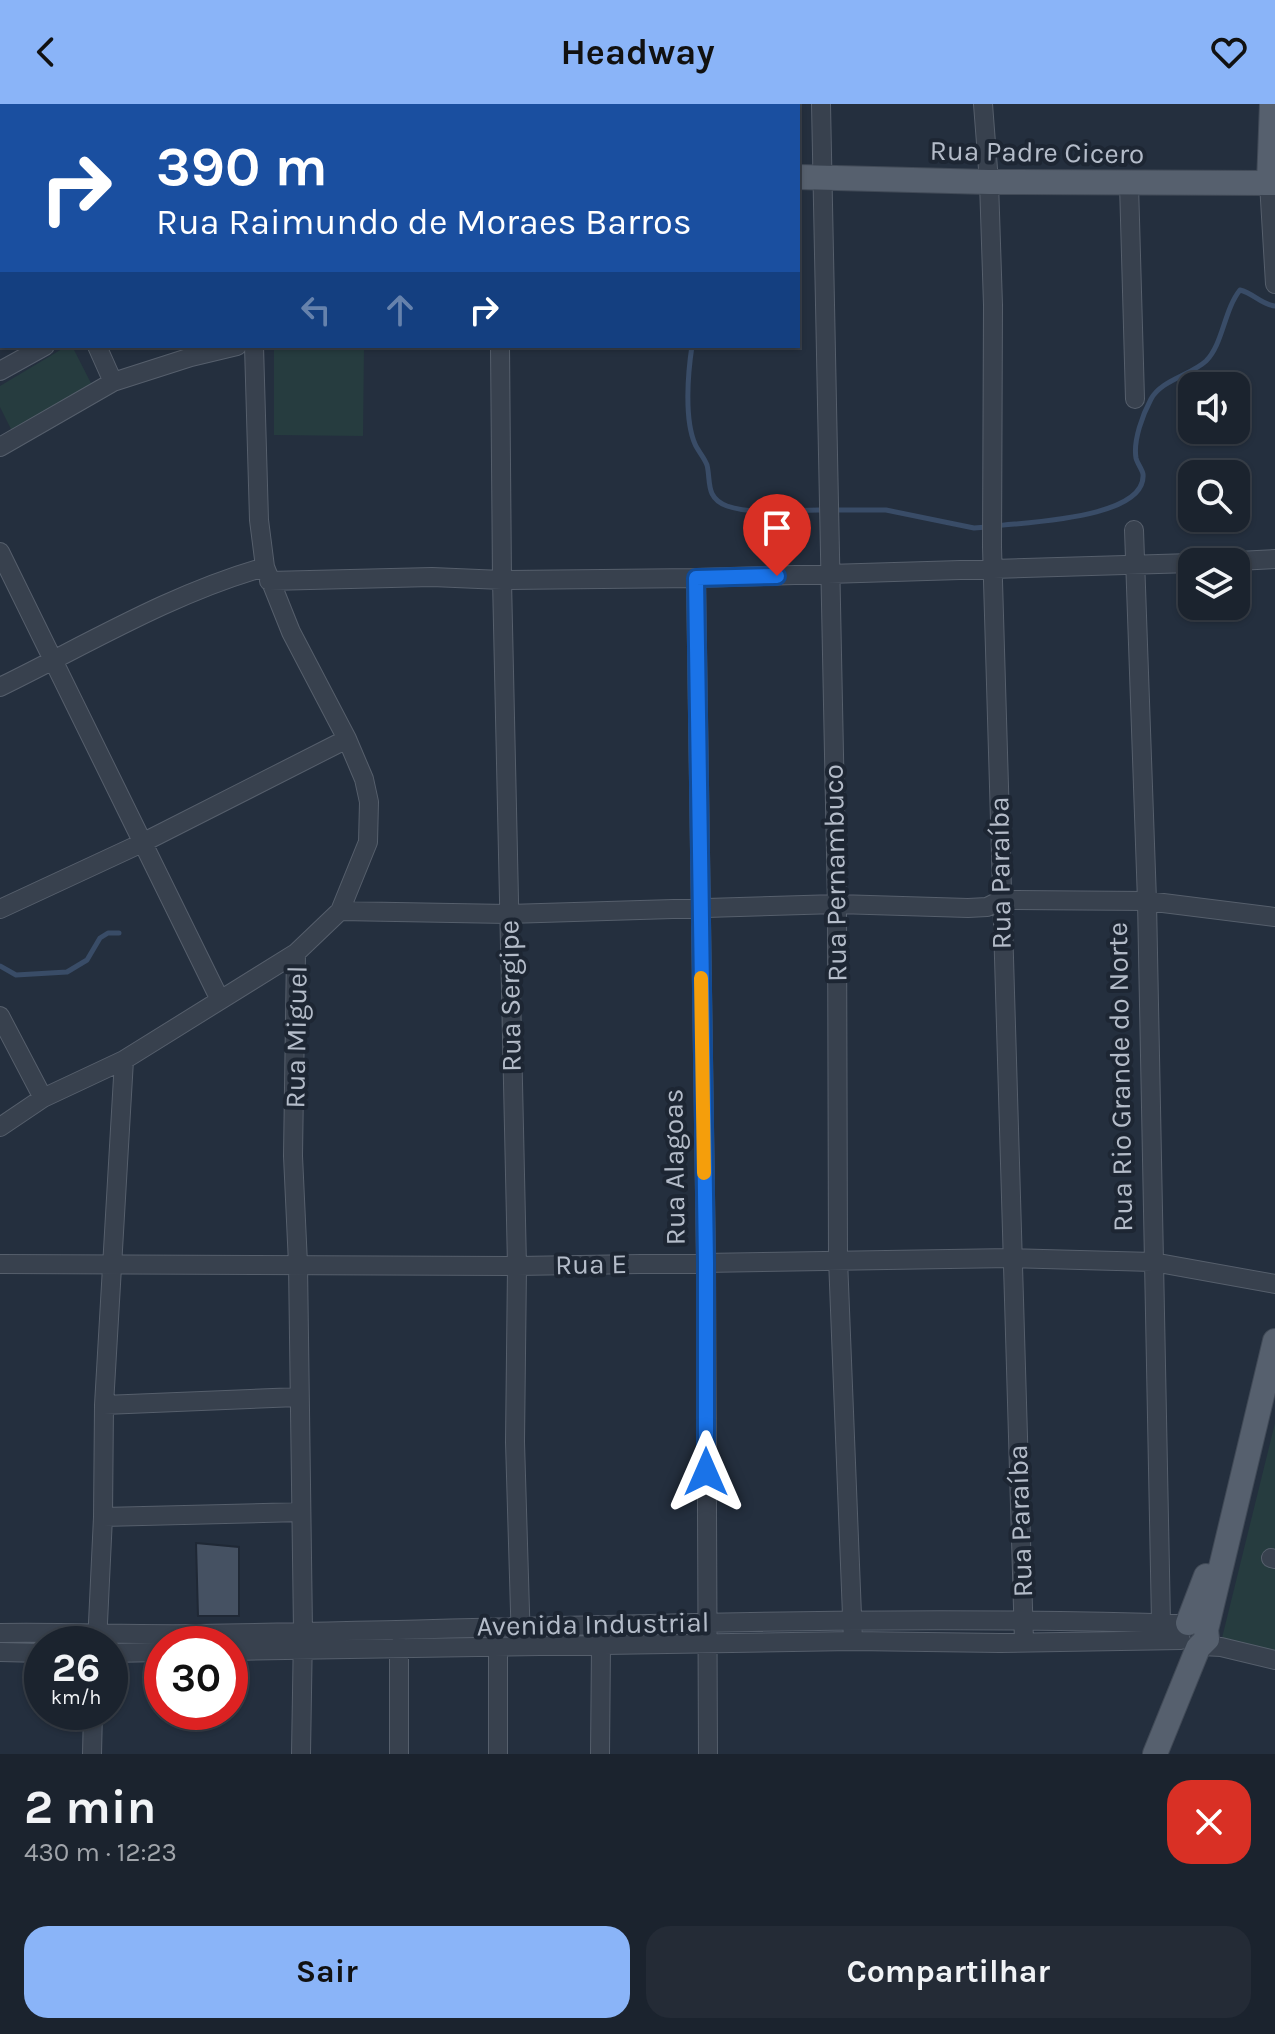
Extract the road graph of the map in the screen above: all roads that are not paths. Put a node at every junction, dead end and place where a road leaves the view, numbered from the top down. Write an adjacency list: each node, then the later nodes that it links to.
1 (821, 104): 4 (street, Rua Pernambuco)
2 (983, 104): 5 (street, Rua Paraíba)
3 (1272, 104): 6 (main road)
4 (810, 177): 5 (main road, Rua Padre Cicero); 27 (street, Rua Pernambuco)
5 (989, 182): 7 (main road, Rua Padre Cicero); 25 (street, Rua Paraíba)
6 (1272, 183): 7 (main road, Rua Padre Cicero); 8 (street)
7 (1129, 184): 17 (street)
8 (1274, 270): 9 (street)
9 (1275, 284)
10 (41, 348): 15 (street)
11 (98, 348): 16 (street)
12 (229, 348): 16 (street)
13 (254, 348): 26 (street, Rua Miguel)
14 (500, 348): 29 (street, Rua Sergipe)
15 (0, 371)
16 (113, 382): 18 (street)
17 (1135, 399)
18 (0, 447)
19 (1134, 530): 24 (street, Rua Rio Grande do Norte)
20 (0, 552): 30 (street)
21 (1275, 559): 22 (street)
22 (1250, 560)
23 (1178, 564): 24 (street)
24 (1135, 566): 25 (street); 35 (street, Rua Rio Grande do Norte)
25 (993, 571): 27 (street); 34 (street, Rua Paraíba)
26 (267, 574): 29 (street); 30 (street); 32 (street, Rua Miguel)
27 (830, 575): 28 (street); 36 (street, Rua Pernambuco)
28 (696, 578): 29 (street); 37 (street, Rua Alagoas)
29 (502, 580): 40 (street, Rua Sergipe)
30 (55, 661): 31 (street); 33 (street)
31 (0, 687)
32 (347, 739): 33 (street); 39 (street, Rua Miguel)
33 (142, 843): 38 (street); 43 (street)
34 (1001, 900): 35 (street); 36 (street); 48 (street, Rua Paraíba)
35 (1147, 901): 41 (street); 51 (street, Rua Rio Grande do Norte)
36 (837, 904): 37 (street); 49 (street, Rua Pernambuco)
37 (700, 906): 40 (street); 50 (street, Rua Alagoas)
38 (0, 909)
39 (340, 911): 40 (street); 42 (street, Rua Miguel)
40 (508, 914): 55 (street, Rua Sergipe)
41 (1275, 917)
42 (296, 953): 43 (street); 53 (street, Rua Miguel)
43 (220, 1000): 45 (street)
44 (0, 1016): 46 (street)
45 (124, 1060): 46 (street); 54 (street)
46 (43, 1098): 47 (street)
47 (0, 1127)
48 (1011, 1258): 49 (street, Rua E); 51 (street, Rua E); 63 (street, Rua Paraíba)
49 (838, 1259): 50 (street, Rua E); 62 (street, Rua Pernambuco)
50 (706, 1262): 55 (street, Rua E); 64 (street, Rua Alagoas)
51 (1153, 1262): 56 (street, Rua E); 70 (street, Rua Rio Grande do Norte)
52 (0, 1264): 54 (street, Rua E)
53 (298, 1264): 54 (street, Rua E); 55 (street, Rua E); 58 (street, Rua Miguel)
54 (112, 1265): 59 (street)
55 (517, 1266): 65 (street, Rua Sergipe)
56 (1275, 1284)
57 (1275, 1341): 70 (main road)
58 (298, 1397): 59 (street); 60 (street, Rua Miguel)
59 (104, 1405): 61 (street)
60 (301, 1512): 61 (street); 67 (street, Rua Miguel)
61 (103, 1517): 66 (street)
62 (851, 1621): 63 (street, Avenida Industrial); 64 (street, Avenida Industrial); 72 (street, Rua Pernambuco)
63 (1023, 1621): 70 (street, Avenida Industrial); 73 (street, Rua Paraíba)
64 (706, 1622): 65 (street, Avenida Industrial); 75 (street, Rua Alagoas)
65 (519, 1625): 67 (street, Avenida Industrial); 76 (street, Rua Sergipe)
66 (98, 1626)
67 (303, 1631): 71 (street, Avenida Industrial); 79 (street, Rua Miguel)
68 (0, 1633): 69 (street, Avenida Industrial)
69 (24, 1634)
70 (1193, 1636): 73 (street, Avenida Industrial); 83 (street, Avenida Industrial); 91 (main road)
71 (128, 1637)
72 (853, 1641): 73 (street, Avenida Industrial); 75 (street, Avenida Industrial)
73 (1024, 1642)
74 (601, 1644): 75 (street, Avenida Industrial); 76 (street, Avenida Industrial); 89 (street)
75 (705, 1644): 90 (street, Rua Alagoas)
76 (521, 1645): 78 (street, Avenida Industrial)
77 (399, 1646): 78 (street, Avenida Industrial); 79 (street, Avenida Industrial); 87 (street)
78 (498, 1646): 88 (street)
79 (302, 1650): 80 (street, Avenida Industrial); 86 (street, Rua Miguel)
80 (248, 1651)
81 (0, 1652): 82 (street)
82 (24, 1653)
83 (1275, 1660)
84 (93, 1730): 85 (street)
85 (92, 1754)
86 (301, 1754)
87 (399, 1754)
88 (498, 1754)
89 (600, 1754)
90 (708, 1754)
91 (1155, 1754)

